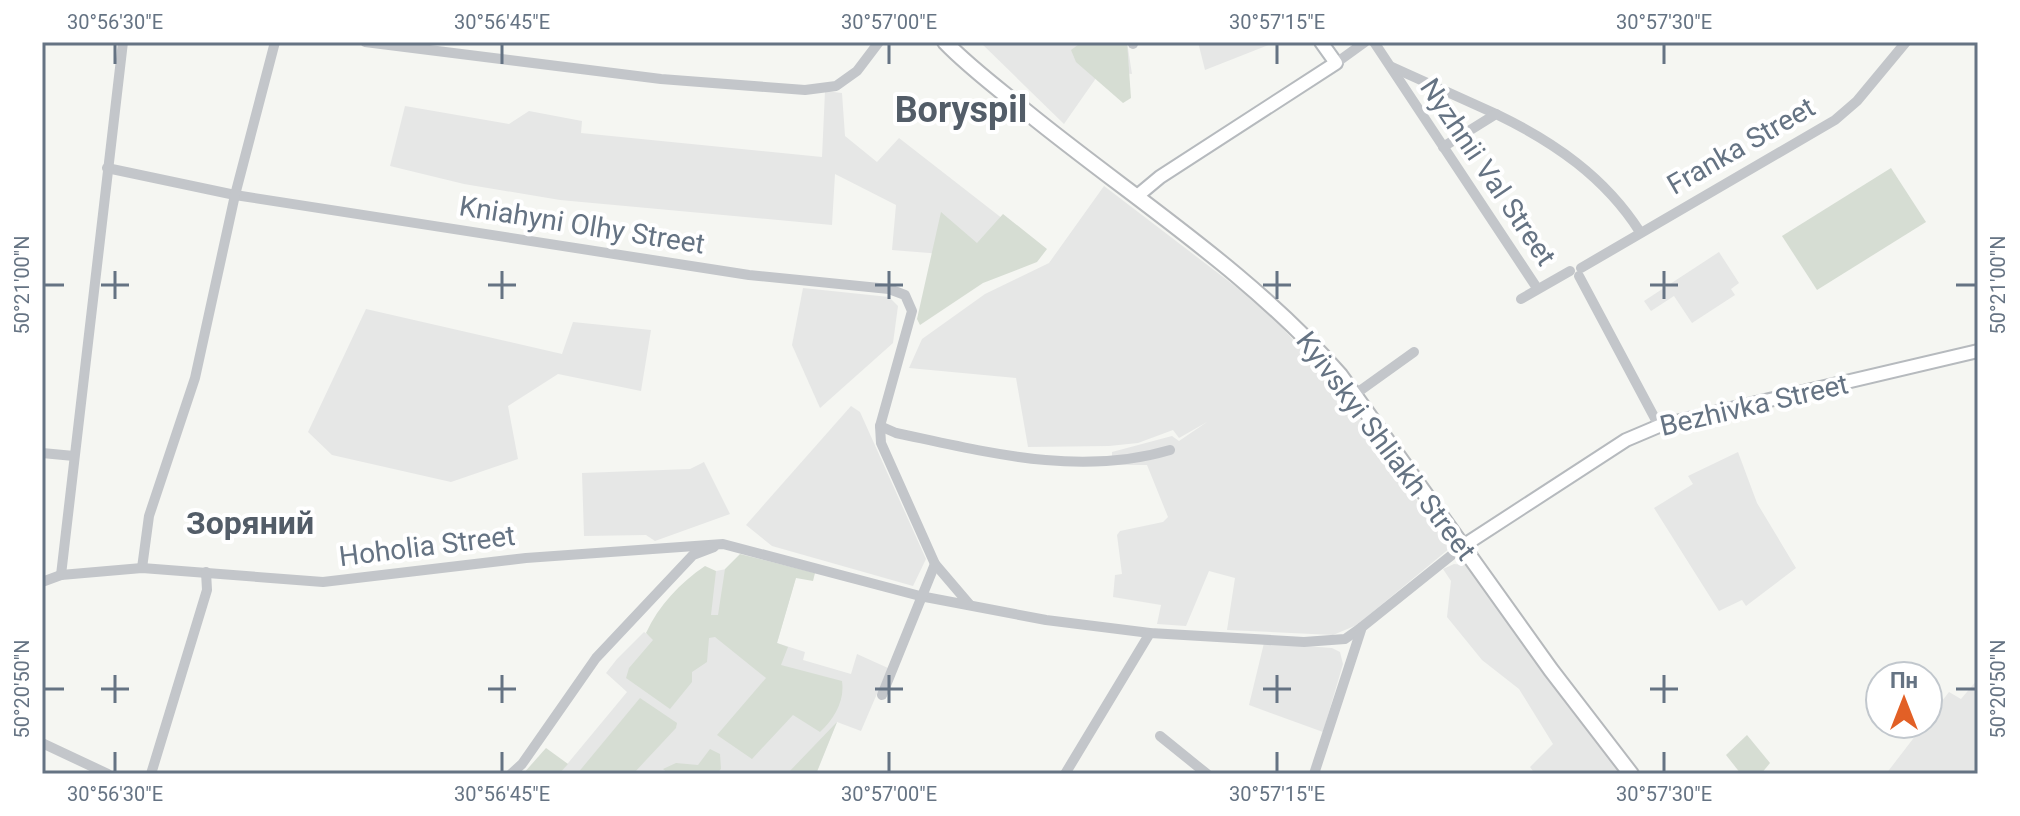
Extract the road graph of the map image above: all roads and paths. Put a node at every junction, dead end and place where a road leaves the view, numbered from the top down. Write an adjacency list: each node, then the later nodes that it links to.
1 (123, 42): 14 (street)
2 (275, 42): 15 (street)
3 (365, 42): 4 (street)
4 (879, 42)
5 (945, 42): 16 (highway, Kyivskyi Shliakh Street)
6 (1321, 42): 10 (main road)
7 (1365, 42): 10 (street)
8 (1374, 42): 11 (street, Nyzhnii Val Street)
9 (1906, 42): 17 (street, Franka Street)
10 (1336, 63): 16 (main road)
11 (1389, 65): 12 (street); 13 (street, Nyzhnii Val Street)
12 (1496, 114): 13 (street); 17 (street)
13 (1443, 147): 19 (street, Nyzhnii Val Street)
14 (107, 168): 15 (street, Kniahyni Olhy Street); 28 (street)
15 (235, 195): 24 (street, Kniahyni Olhy Street); 32 (street)
16 (1136, 197): 23 (highway, Kyivskyi Shliakh Street)
17 (1640, 232): 18 (street, Franka Street)
18 (1577, 271): 19 (street, Franka Street); 25 (street, Nyzhnii Val Street)
19 (1537, 288): 20 (street, Franka Street)
20 (1521, 299)
21 (1978, 351): 25 (main road, Bezhivka Street)
22 (1414, 352): 23 (street)
23 (1354, 395): 30 (highway, Kyivskyi Shliakh Street)
24 (880, 426): 26 (street); 31 (street)
25 (1659, 426): 30 (main road, Bezhivka Street)
26 (1170, 450)
27 (42, 453): 28 (street)
28 (74, 456): 34 (street)
29 (723, 544): 33 (street, Hoholia Street); 36 (street, Hoholia Street); 45 (street)
30 (1463, 546): 38 (street, Hoholia Street); 49 (highway, Kyivskyi Shliakh Street)
31 (935, 564): 36 (street); 37 (street)
32 (142, 568): 33 (street, Hoholia Street); 34 (street, Hoholia Street)
33 (206, 572): 44 (street)
34 (61, 575): 35 (street, Hoholia Street)
35 (42, 582)
36 (920, 596): 37 (street, Hoholia Street); 40 (street)
37 (972, 607): 39 (street, Hoholia Street)
38 (1362, 627): 39 (street, Hoholia Street); 48 (street)
39 (1150, 633): 46 (street)
40 (882, 695)
41 (1160, 736): 47 (street)
42 (42, 743): 43 (street)
43 (108, 774)
44 (151, 774)
45 (511, 774)
46 (1065, 774)
47 (1207, 774)
48 (1314, 774)
49 (1631, 774)

